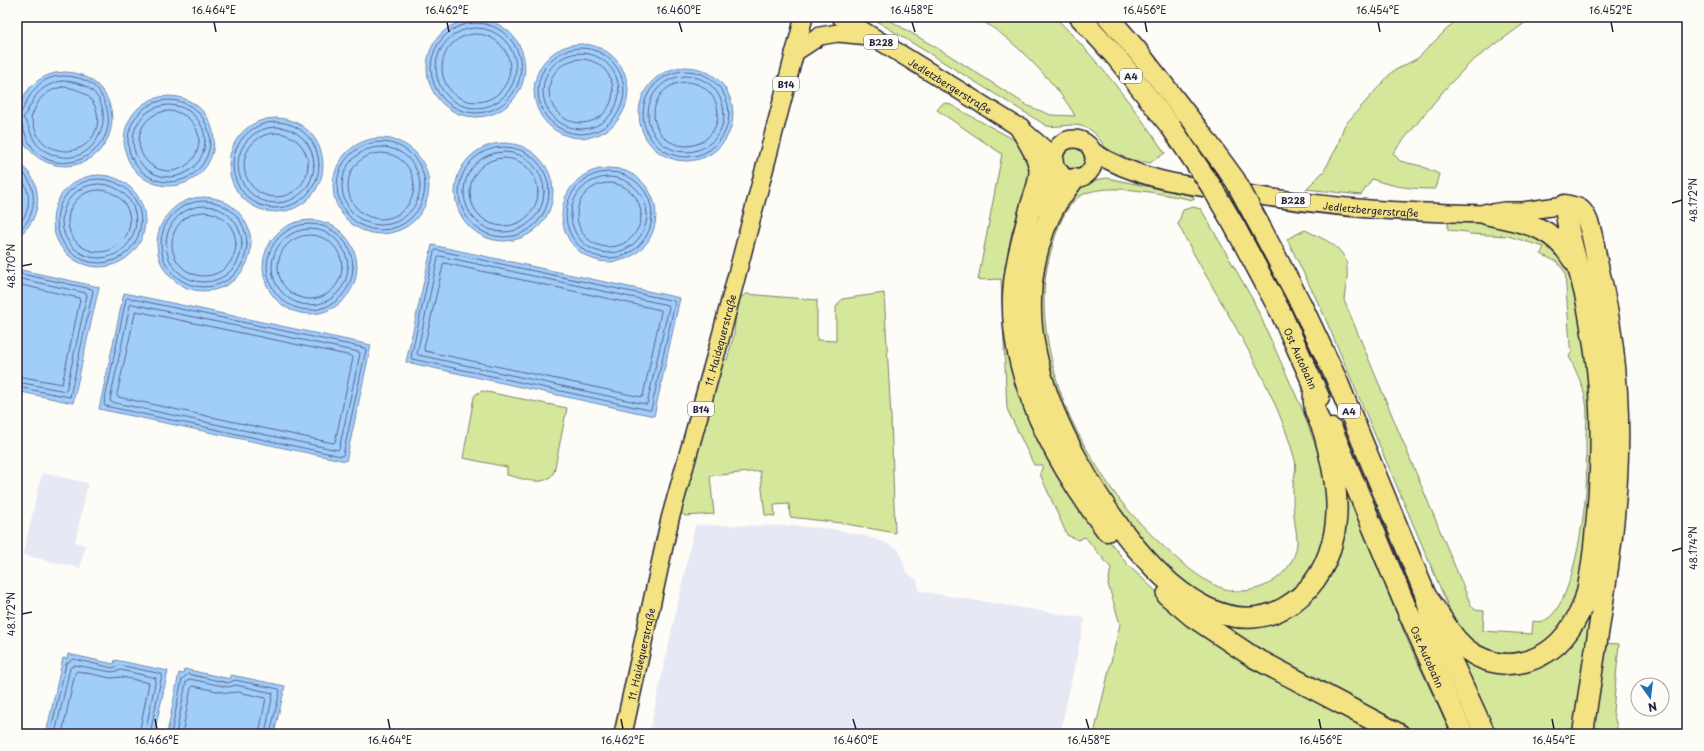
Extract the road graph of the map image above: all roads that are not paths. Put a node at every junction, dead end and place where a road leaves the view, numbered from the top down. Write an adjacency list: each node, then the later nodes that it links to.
1 (804, 17): 6 (main road, 11. Haidequerstraße / B14)
2 (841, 17): 5 (main road, Jedletzbergerstraße / B228)
3 (1080, 17): 16 (highway, Ost Autobahn / A4, bridge)
4 (1108, 17): 17 (highway, Ost Autobahn / A4, bridge)
5 (873, 37): 6 (main road, B228); 7 (main road, Jedletzbergerstraße / B228)
6 (794, 53): 18 (main road, 11. Haidequerstraße / B14)
7 (1020, 128): 8 (main road, Jedletzbergerstraße / B228); 10 (main road, Jedletzbergerstraße / B228); 14 (highway)
8 (1064, 141): 9 (main road); 10 (main road)
9 (1092, 151): 10 (main road); 11 (main road, Jedletzbergerstraße / B228)
10 (1069, 170): 11 (main road, Jedletzbergerstraße / B228); 14 (highway); 16 (highway)
11 (1153, 178): 13 (main road, Jedletzbergerstraße / B228)
12 (1565, 205): 13 (main road, Jedletzbergerstraße / B228); 15 (highway); 22 (highway)
13 (1486, 214): 15 (highway)
14 (1026, 225): 19 (highway)
15 (1578, 266): 17 (highway)
16 (1314, 385): 20 (highway, Ost Autobahn / A4)
17 (1426, 596): 21 (highway, Ost Autobahn / A4)
18 (623, 734)
19 (1399, 734)
20 (1463, 734)
21 (1485, 734)
22 (1583, 734)

